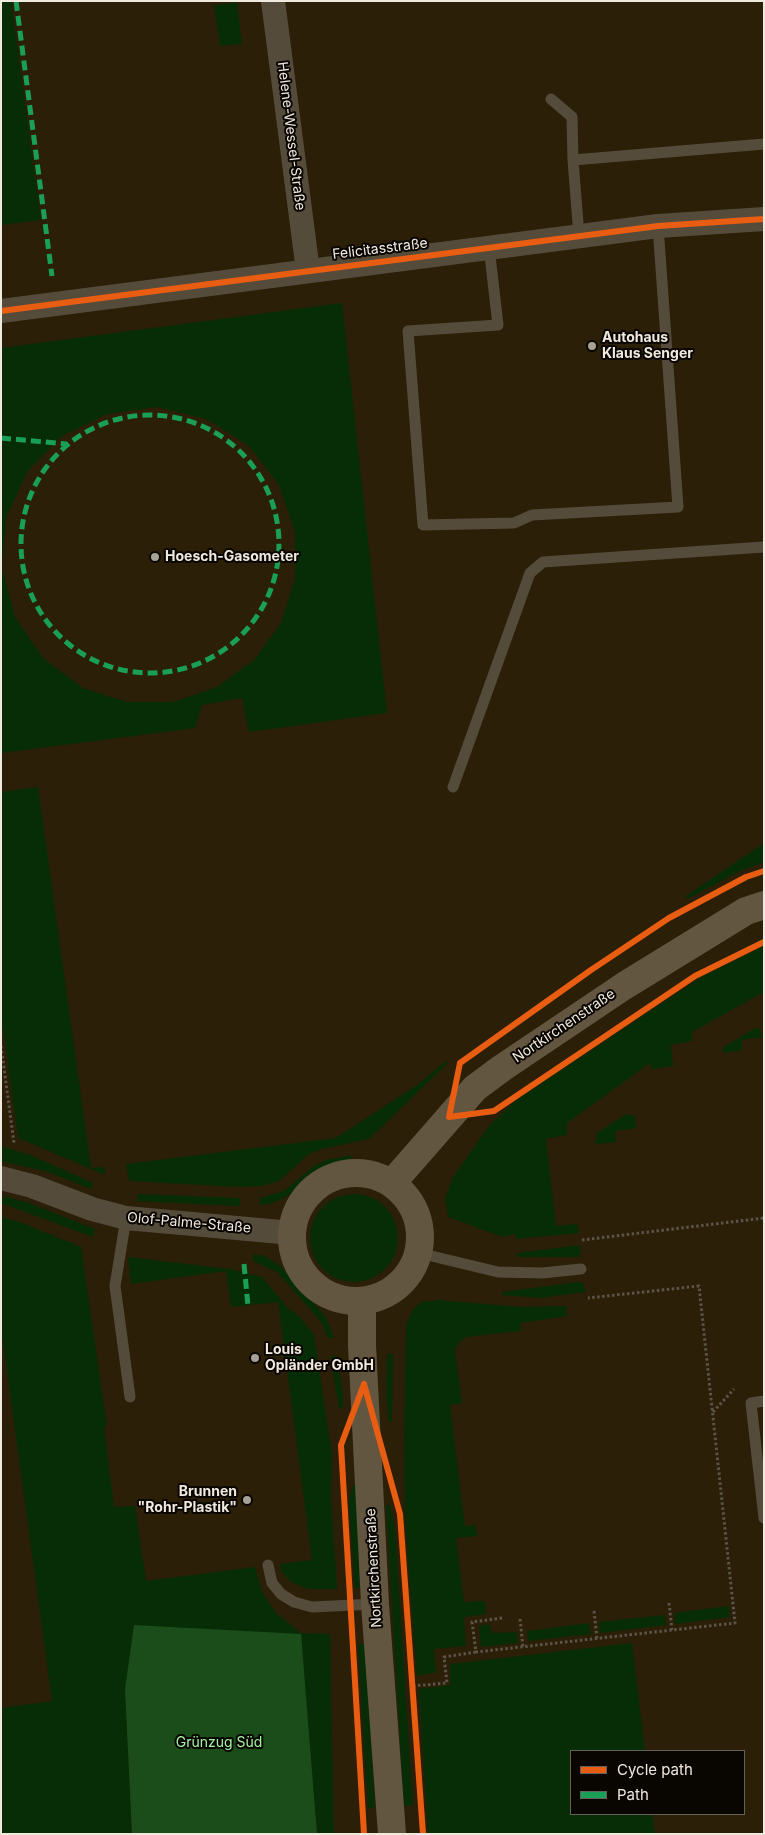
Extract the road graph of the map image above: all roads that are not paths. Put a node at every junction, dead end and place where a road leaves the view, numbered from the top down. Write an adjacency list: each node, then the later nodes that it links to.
1 (273, 1): 9 (street, Helene-Wessel-Straße)
2 (551, 99): 4 (lane)
3 (764, 144): 4 (lane)
4 (573, 160): 7 (lane)
5 (764, 219): 6 (street, Felicitasstraße)
6 (658, 226): 7 (street, Felicitasstraße); 8 (lane)
7 (579, 236): 8 (street, Felicitasstraße)
8 (490, 248): 9 (street, Felicitasstraße)
9 (308, 271): 10 (street, Felicitasstraße)
10 (1, 311)
11 (764, 548): 12 (lane)
12 (453, 787)
13 (764, 904): 15 (main road, Nortkirchenstraße)
14 (1, 1178): 16 (street, Olof-Palme-Straße)
15 (392, 1183): 17 (main road); 18 (main road)
16 (126, 1218): 17 (street, Olof-Palme-Straße); 21 (lane)
17 (292, 1233): 20 (main road)
18 (419, 1253): 19 (lane); 20 (main road)
19 (581, 1269)
20 (362, 1302): 25 (main road, Nortkirchenstraße)
21 (130, 1397)
22 (764, 1401): 23 (lane)
23 (764, 1518)
24 (268, 1565): 25 (lane)
25 (375, 1604): 26 (main road, Nortkirchenstraße)
26 (392, 1834)

